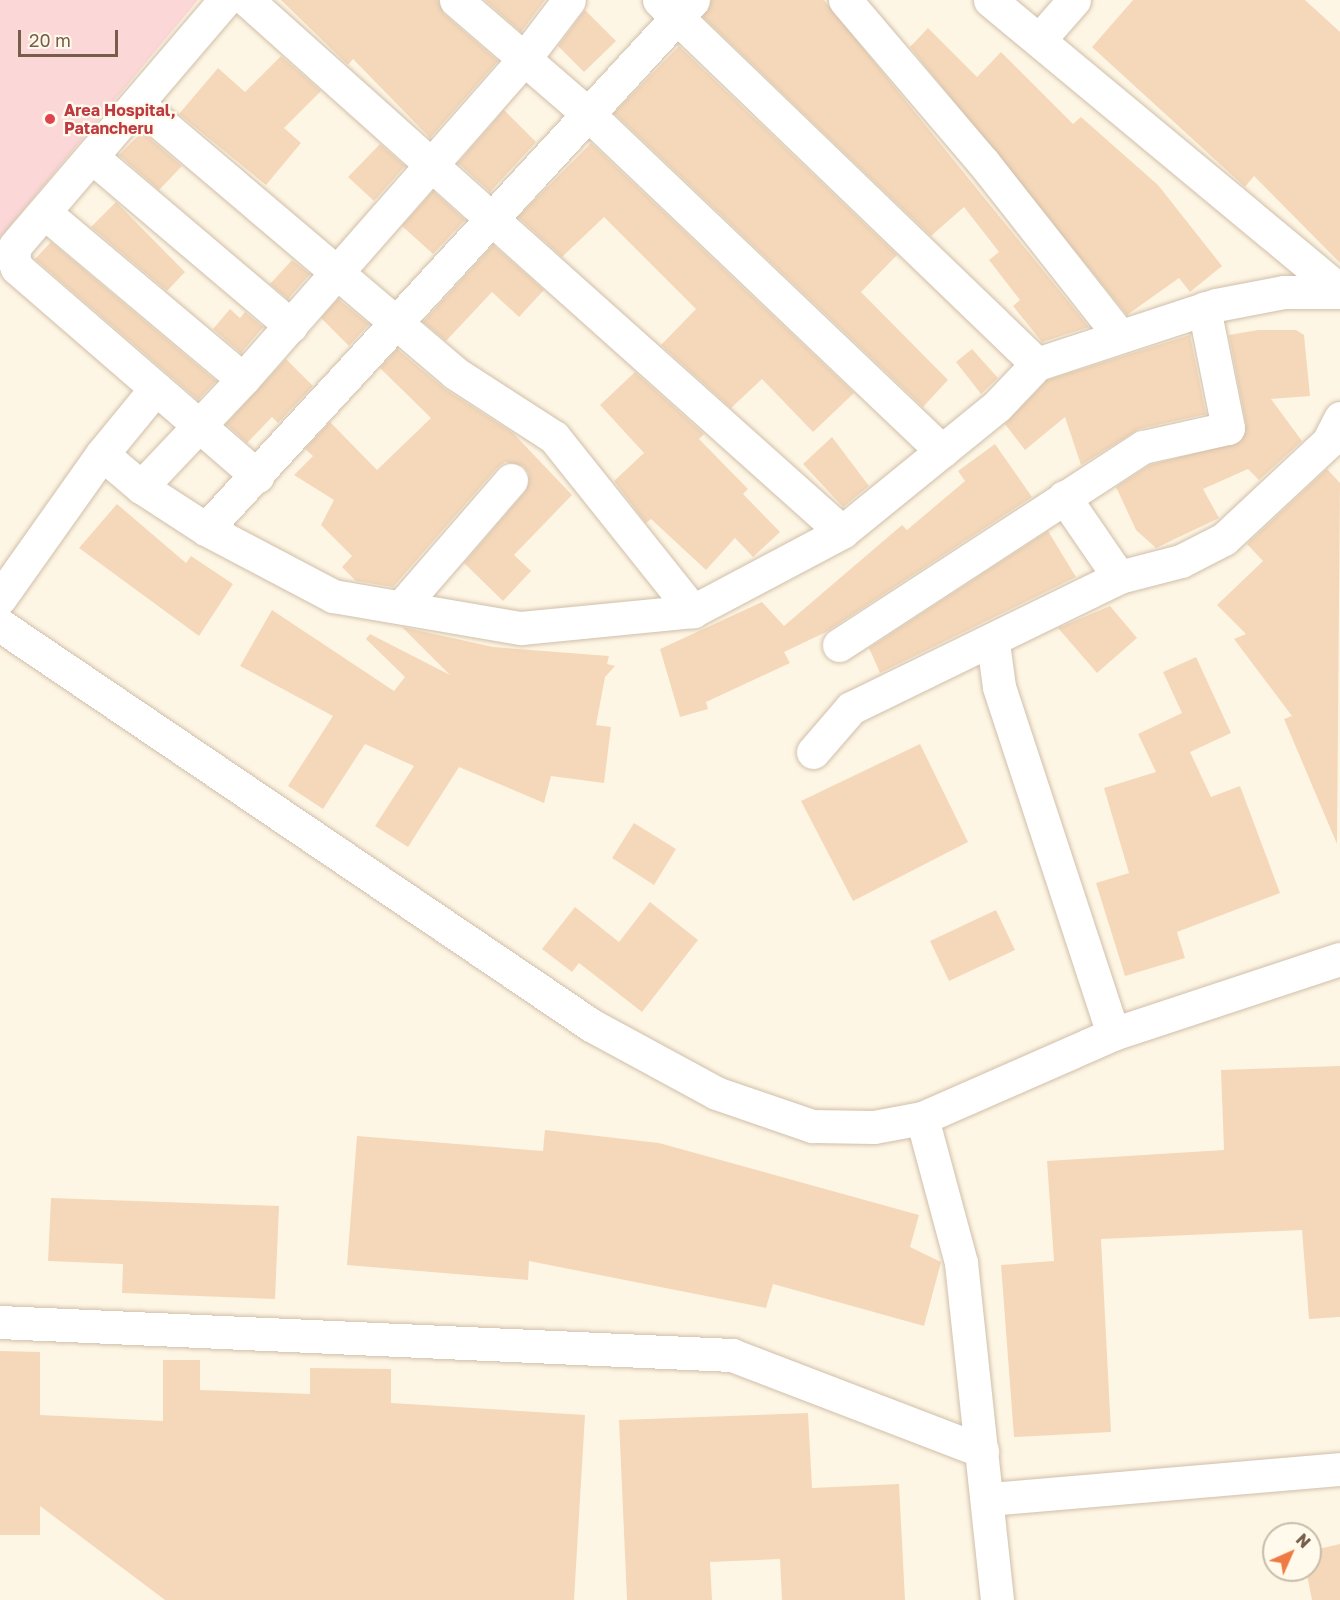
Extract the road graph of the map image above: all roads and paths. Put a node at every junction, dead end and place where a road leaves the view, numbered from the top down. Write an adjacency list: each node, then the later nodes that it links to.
1 (225, 0): 11 (street)
2 (247, 0): 14 (street)
3 (456, 0): 10 (street)
4 (569, 0): 10 (street)
5 (845, 0): 22 (street)
6 (990, 0): 9 (street)
7 (1074, 0): 9 (street)
8 (676, 6): 12 (street); 23 (street)
9 (1039, 40): 18 (street)
10 (524, 59): 12 (street); 14 (street)
11 (137, 103): 13 (street); 17 (street)
12 (588, 114): 16 (street); 28 (street)
13 (92, 157): 15 (street); 21 (street)
14 (430, 167): 16 (street); 17 (street)
15 (45, 213): 24 (street); 25 (street)
16 (490, 221): 20 (street); 35 (street)
17 (337, 274): 20 (street); 21 (street)
18 (1340, 291): 19 (street)
19 (1204, 308): 22 (street); 33 (street)
20 (397, 323): 30 (street); 39 (street)
21 (291, 326): 24 (street)
22 (1119, 335): 23 (street)
23 (1037, 364): 28 (street)
24 (243, 379): 26 (street)
25 (156, 388): 26 (street); 29 (street)
26 (200, 426): 30 (street); 32 (street)
27 (1336, 439): 36 (street)
28 (942, 451): 35 (street)
29 (102, 454): 32 (street); 37 (street)
30 (256, 476): 34 (street)
31 (511, 480): 38 (street)
32 (141, 487): 34 (street)
33 (1064, 497): 36 (street); 42 (street)
34 (206, 528): 38 (street)
35 (842, 532): 39 (street)
36 (1119, 577): 41 (street)
37 (0, 598)
38 (401, 607): 39 (street)
39 (693, 611)
40 (0, 625): 46 (street)
41 (993, 643): 43 (street); 45 (street)
42 (839, 645)
43 (813, 752)
44 (1340, 959): 45 (street)
45 (1113, 1034): 46 (street)
46 (922, 1118): 48 (street)
47 (0, 1322): 48 (street)
48 (982, 1451): 50 (street)
49 (1340, 1469): 50 (street)
50 (990, 1499): 51 (street)
51 (998, 1600)

